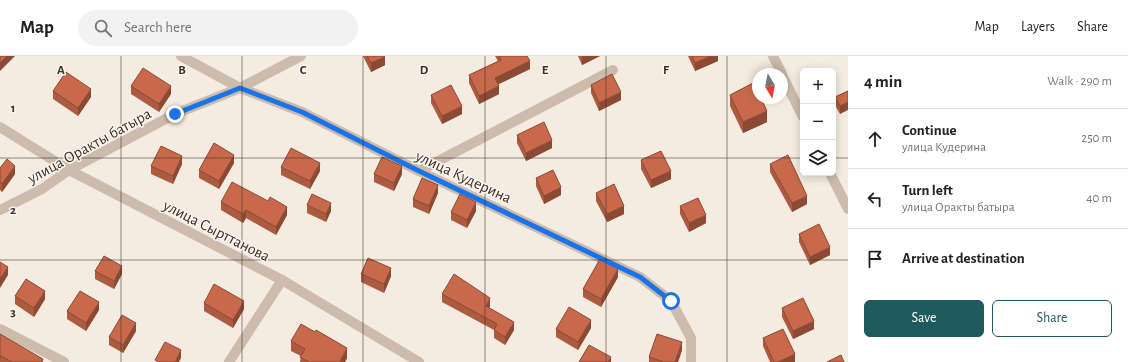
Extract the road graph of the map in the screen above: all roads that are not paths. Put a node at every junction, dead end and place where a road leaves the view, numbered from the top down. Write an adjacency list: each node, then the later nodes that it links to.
1 (181, 56): 7 (street, улица Кудерина)
2 (301, 56): 7 (street, улица Оракты батыра)
3 (773, 56): 4 (street)
4 (779, 68)
5 (613, 70): 11 (street)
6 (788, 87): 8 (street)
7 (240, 88): 10 (street, улица Оракты батыра); 11 (street, улица Кудерина)
8 (800, 112)
9 (0, 128): 10 (street, улица Сырттанова)
10 (69, 170): 14 (street, улица Оракты батыра); 15 (street, улица Сырттанова)
11 (419, 171): 20 (street, улица Кудерина)
12 (832, 176): 13 (street)
13 (848, 209)
14 (0, 210)
15 (282, 280): 18 (street); 19 (street, улица Сырттанова)
16 (0, 329): 17 (street)
17 (64, 362)
18 (229, 362)
19 (420, 362)
20 (691, 362)

